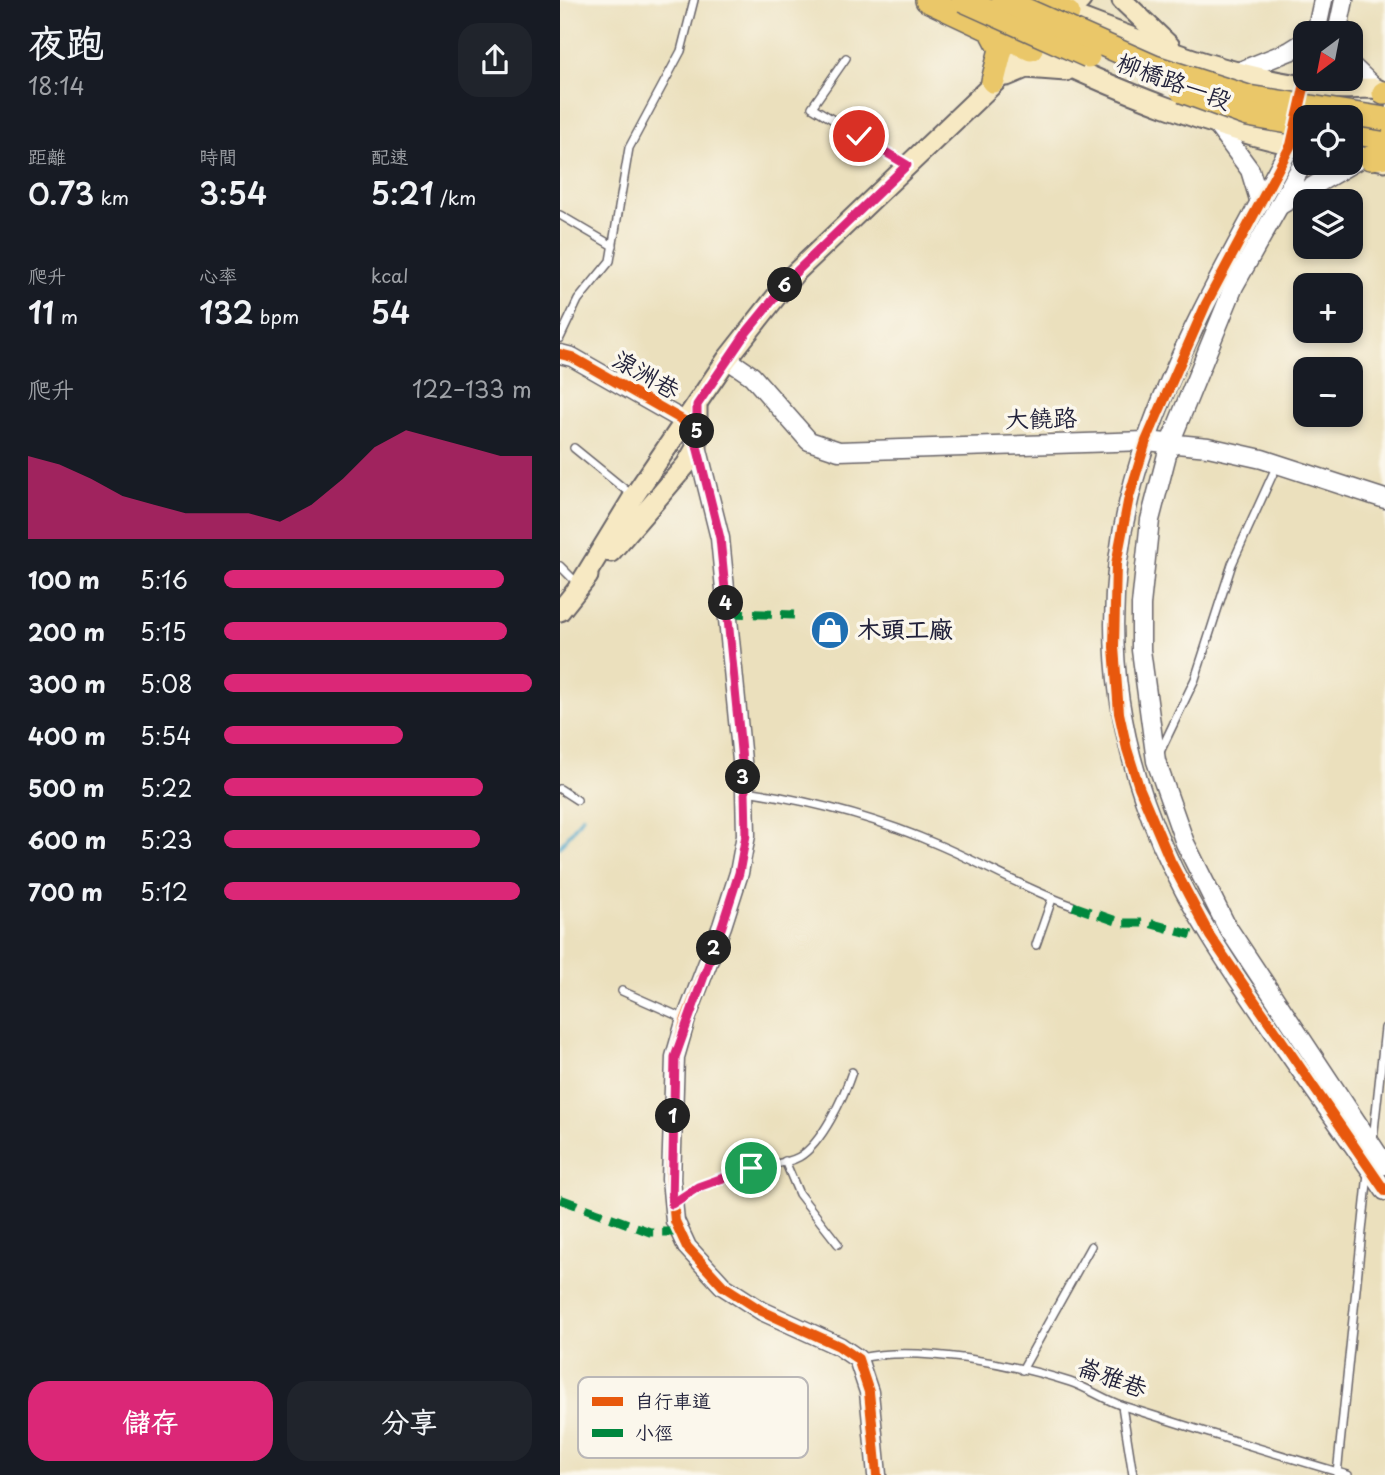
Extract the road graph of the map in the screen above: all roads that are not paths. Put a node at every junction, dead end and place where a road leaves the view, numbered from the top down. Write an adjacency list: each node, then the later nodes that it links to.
1 (694, 0): 37 (lane)
2 (927, 0): 12 (highway)
3 (963, 0): 25 (highway, bridge)
4 (1003, 0): 24 (highway, bridge)
5 (1041, 0): 9 (highway)
6 (1122, 0): 15 (main road)
7 (1323, 0): 10 (street)
8 (1344, 0): 11 (street)
9 (1074, 7): 13 (main road); 15 (main road, 柳橋路一段)
10 (1318, 21)
11 (1340, 21)
12 (991, 30): 13 (highway); 20 (highway)
13 (1031, 49): 20 (main road); 21 (main road, 柳橋路一段)
14 (1293, 49): 17 (street)
15 (1179, 53): 17 (main road, 柳橋路一段)
16 (846, 58): 32 (lane)
17 (1240, 71): 19 (main road, 柳橋路一段)
18 (1363, 75): 23 (street)
19 (1293, 79)
20 (993, 81): 21 (main road); 32 (main road)
21 (1098, 81): 26 (main road, 柳橋路一段)
22 (1363, 89): 23 (main road, 柳橋路一段)
23 (1382, 92)
24 (1385, 119)
25 (1293, 123)
26 (1216, 124): 29 (main road, 柳橋路一段); 34 (street)
27 (1363, 134): 28 (highway)
28 (1385, 138)
29 (1293, 148)
30 (1371, 157): 35 (street)
31 (1293, 160): 34 (street)
32 (907, 165): 40 (main road)
33 (1293, 170): 35 (street)
34 (1259, 203): 42 (street)
35 (1279, 206): 43 (street)
36 (560, 215): 37 (lane)
37 (613, 246): 38 (lane)
38 (560, 338)
39 (560, 354): 41 (street, 湶洲巷)
40 (727, 359): 41 (main road); 42 (street, 大饒路)
41 (691, 413): 44 (main road); 47 (main road)
42 (1146, 441): 43 (street, 大饒路); 66 (street)
43 (1170, 443): 46 (street, 大饒路); 53 (street)
44 (697, 446): 49 (main road); 55 (street)
45 (573, 448): 47 (lane)
46 (1278, 463): 48 (street, 大饒路); 53 (lane)
47 (634, 496): 49 (lane); 51 (main road)
48 (1385, 499)
49 (651, 508): 51 (main road)
50 (560, 566): 51 (lane)
51 (579, 586): 52 (main road)
52 (560, 611)
53 (1156, 761): 64 (street)
54 (560, 789): 56 (lane)
55 (745, 791): 57 (lane); 61 (street)
56 (578, 800)
57 (1052, 899): 58 (lane); 59 (lane)
58 (1073, 906)
59 (1036, 945)
60 (622, 991): 61 (lane)
61 (686, 1019): 68 (street)
62 (1385, 1028): 64 (lane)
63 (852, 1072): 65 (lane)
64 (1372, 1146): 66 (street)
65 (785, 1161): 68 (lane); 69 (lane)
66 (1377, 1166): 67 (street); 74 (lane)
67 (1385, 1191)
68 (672, 1204): 71 (street)
69 (838, 1244)
70 (1091, 1246): 72 (lane)
71 (858, 1359): 72 (lane, 崙雅巷); 75 (street)
72 (1022, 1370): 73 (lane, 崙雅巷)
73 (1122, 1406): 74 (lane, 崙雅巷); 76 (lane)
74 (1337, 1474): 77 (lane, 崙雅巷)
75 (877, 1475)
76 (1133, 1475)
77 (1348, 1475)

